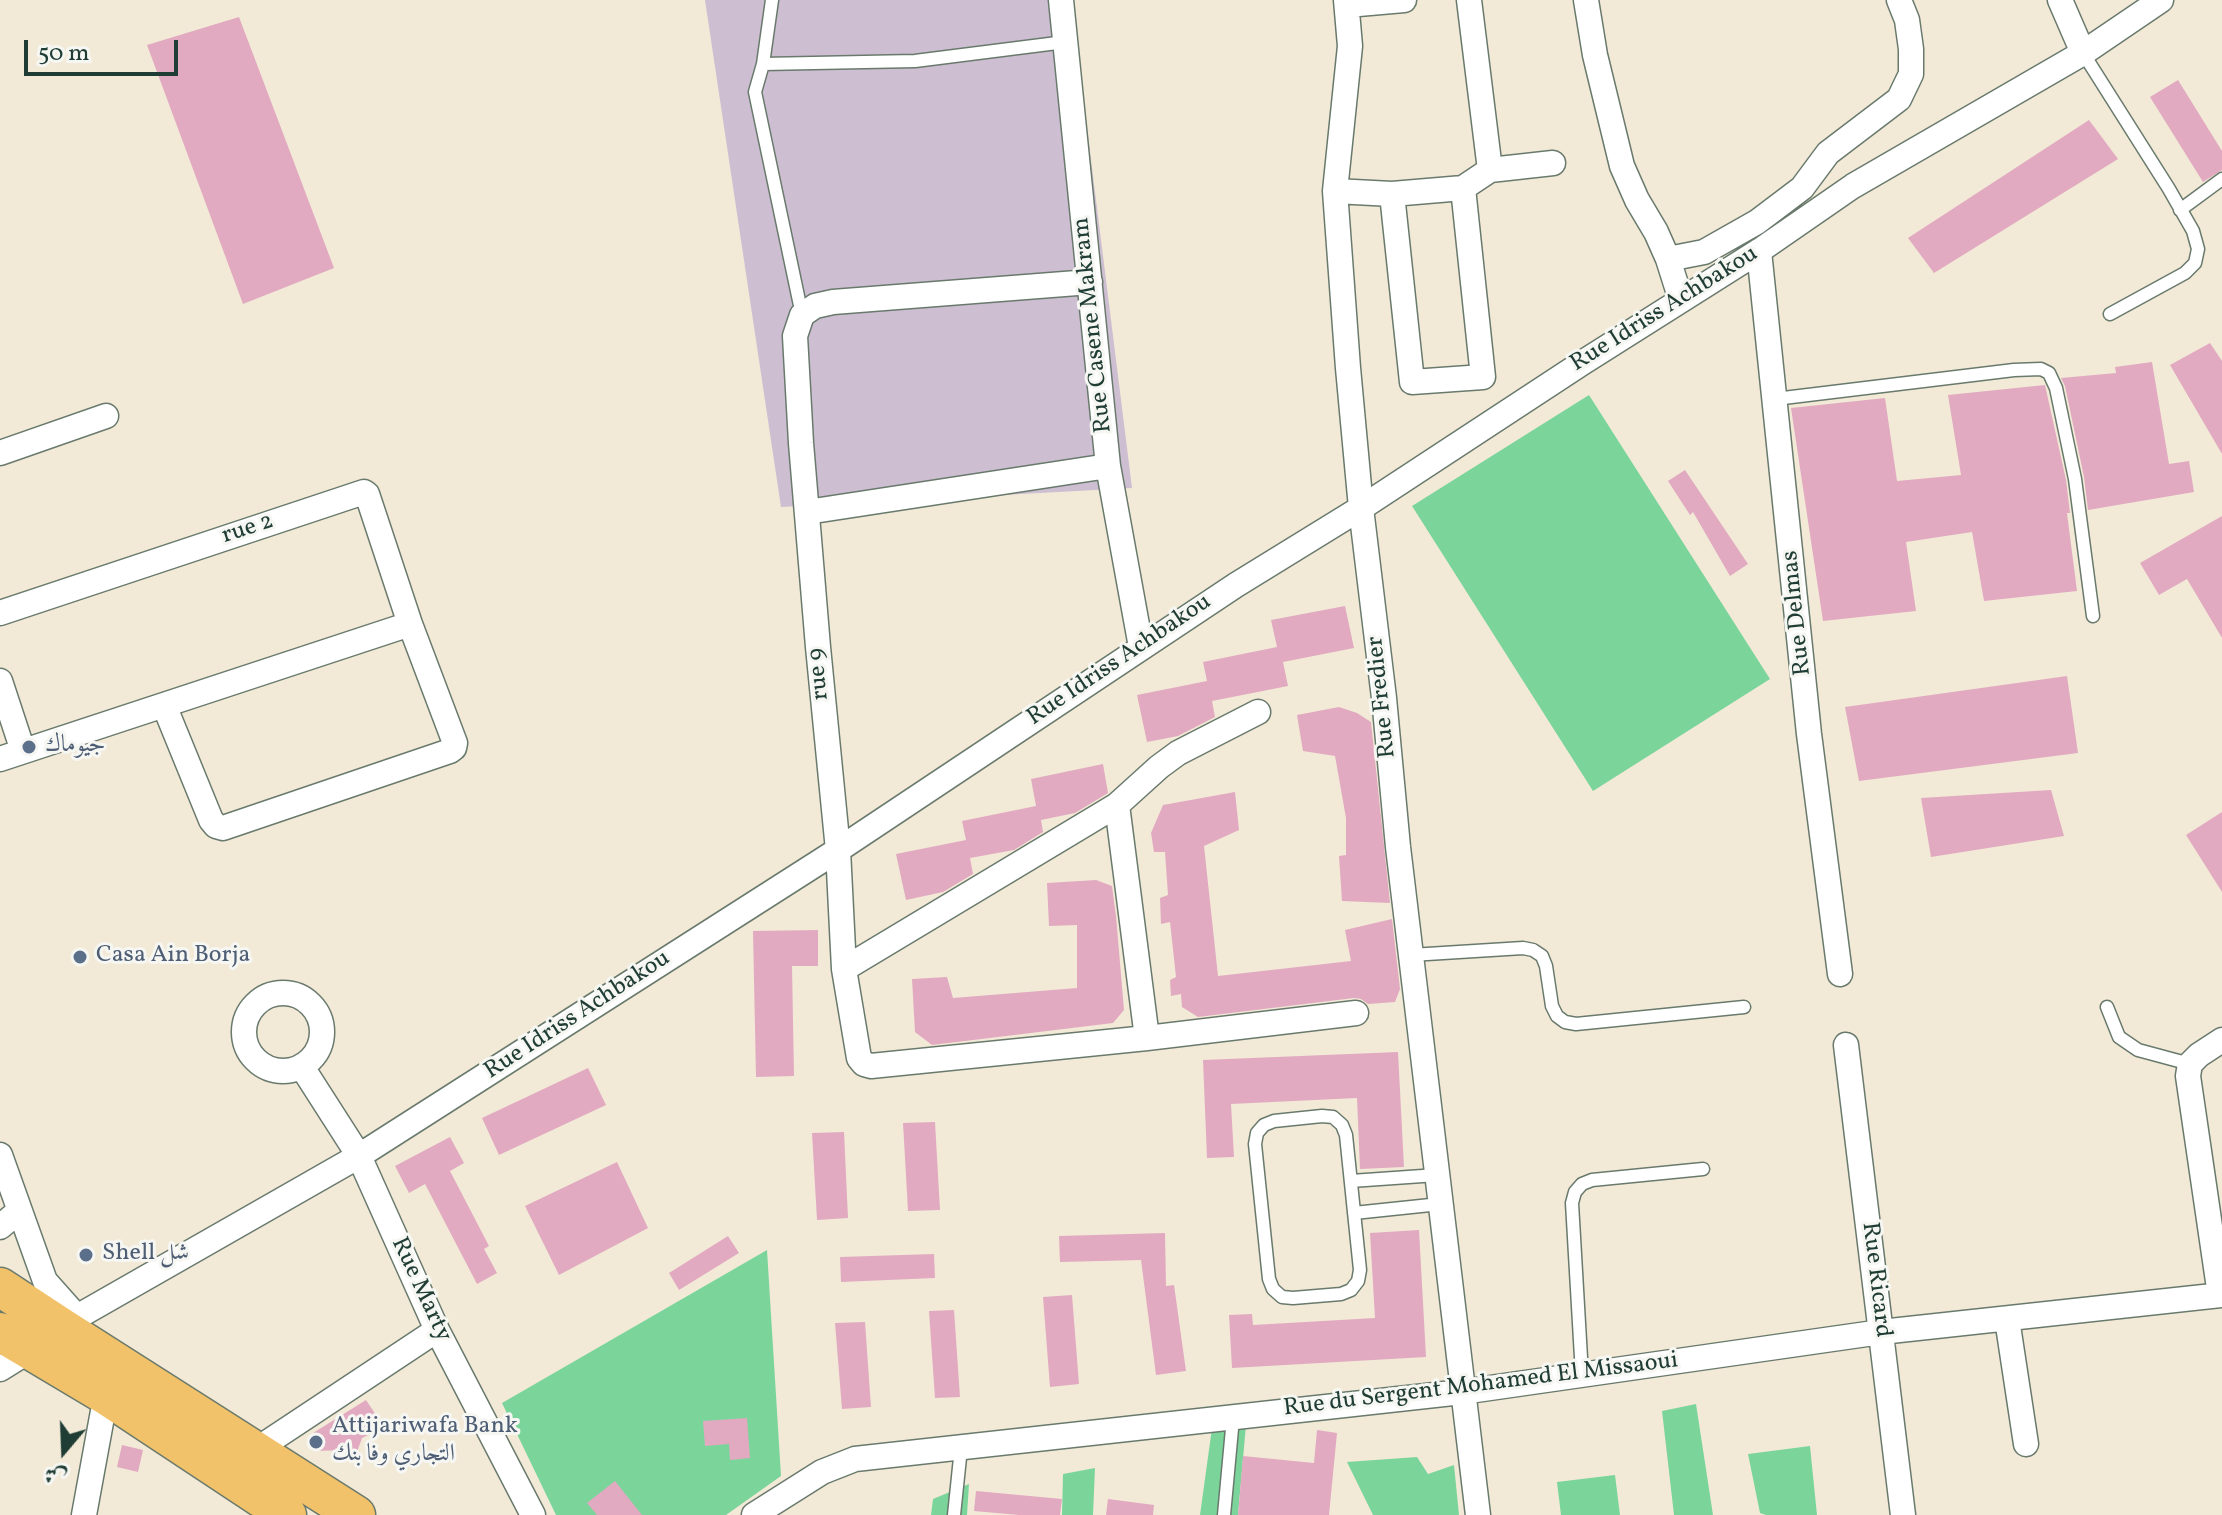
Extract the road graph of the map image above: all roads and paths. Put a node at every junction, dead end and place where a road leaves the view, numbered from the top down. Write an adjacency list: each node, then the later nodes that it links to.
1 (772, 0): 12 (lane)
2 (1061, 0): 10 (street, Rue Casene Makram)
3 (1404, 0): 9 (street)
4 (1469, 0): 14 (street)
5 (1586, 0): 21 (street)
6 (1899, 0): 21 (street)
7 (2060, 0): 11 (street)
8 (2161, 0): 11 (street, Rue Idriss Achbakou)
9 (1347, 3): 17 (street, Rue Fredier)
10 (1065, 42): 12 (lane); 22 (street, Rue Casene Makram)
11 (2083, 53): 19 (lane); 20 (street, Rue Idriss Achbakou)
12 (763, 64): 25 (lane)
13 (1553, 163): 14 (street)
14 (1490, 170): 16 (street)
15 (2222, 179): 19 (lane)
16 (1463, 188): 18 (street); 18 (street)
17 (1335, 191): 18 (street); 30 (street, Rue Fredier)
18 (1392, 194)
19 (2180, 210): 24 (lane)
20 (1759, 251): 23 (street, Rue Idriss Achbakou); 26 (street, Rue Delmas)
21 (1668, 259): 23 (street)
22 (1090, 282): 25 (street); 29 (street, Rue Casene Makram)
23 (1681, 300): 30 (street, Rue Idriss Achbakou)
24 (2110, 314)
25 (802, 315): 31 (street, rue 9)
26 (1775, 399): 33 (lane); 44 (street, Rue Delmas)
27 (106, 416): 28 (street)
28 (0, 453)
29 (1108, 466): 31 (street); 35 (street, Rue Casene Makram)
30 (1361, 508): 35 (street, Rue Idriss Achbakou); 42 (street, Rue Fredier)
31 (807, 512): 41 (street, rue 9)
32 (0, 613): 34 (street, rue 2)
33 (2093, 616)
34 (410, 624): 37 (street); 37 (street)
35 (1141, 647): 41 (street, Rue Idriss Achbakou)
36 (0, 681): 39 (street)
37 (164, 705): 39 (street)
38 (1258, 712): 40 (street)
39 (11, 755)
40 (1117, 805): 43 (street); 48 (street)
41 (838, 850): 43 (street, rue 9); 54 (street, Rue Idriss Achbakou)
42 (1411, 955): 45 (lane); 56 (street, Rue Fredier)
43 (844, 969): 48 (street, rue 9)
44 (1840, 974)
45 (1744, 1007)
46 (2107, 1007): 51 (lane)
47 (1356, 1013): 48 (street)
48 (1147, 1038)
49 (2222, 1040): 51 (street)
50 (1846, 1045): 66 (street, Rue Ricard)
51 (2190, 1064): 62 (street)
52 (302, 1067): 54 (street, Rue Marty)
53 (0, 1155): 60 (street)
54 (359, 1156): 64 (street, Rue Idriss Achbakou); 65 (street, Rue Marty)
55 (1703, 1169): 69 (lane)
56 (1437, 1175): 57 (lane); 58 (street, Rue Fredier)
57 (1351, 1181): 59 (lane); 59 (lane)
58 (1440, 1204): 59 (lane); 70 (street, Rue Fredier)
59 (1354, 1213)
60 (9, 1219): 64 (street)
61 (0, 1287): 64 (main road)
62 (2221, 1295): 63 (street, Rue du Sergent Mohamed El Missaoui)
63 (2007, 1319): 66 (street, Rue du Sergent Mohamed El Missaoui); 73 (street)
64 (70, 1323): 67 (street, Rue Idriss Achbakou); 68 (main road)
65 (437, 1330): 75 (street); 79 (street, Rue Marty)
66 (1881, 1332): 69 (street, Rue du Sergent Mohamed El Missaoui); 84 (street, Rue Ricard)
67 (9, 1351): 71 (main road)
68 (110, 1359): 71 (street); 75 (main road)
69 (1582, 1375): 70 (street, Rue du Sergent Mohamed El Missaoui)
70 (1462, 1392): 72 (street, Rue du Sergent Mohamed El Missaoui); 83 (street, Rue Fredier)
71 (107, 1396): 76 (street); 77 (main road)
72 (1233, 1418): 74 (street, Rue du Sergent Mohamed El Missaoui); 82 (lane)
73 (2026, 1444)
74 (961, 1448): 80 (street, Rue du Sergent Mohamed El Missaoui); 81 (lane)
75 (256, 1450): 78 (main road)
76 (84, 1515)
77 (287, 1515)
78 (356, 1515)
79 (533, 1515)
80 (754, 1515)
81 (954, 1515)
82 (1224, 1515)
83 (1478, 1515)
84 (1903, 1515)

